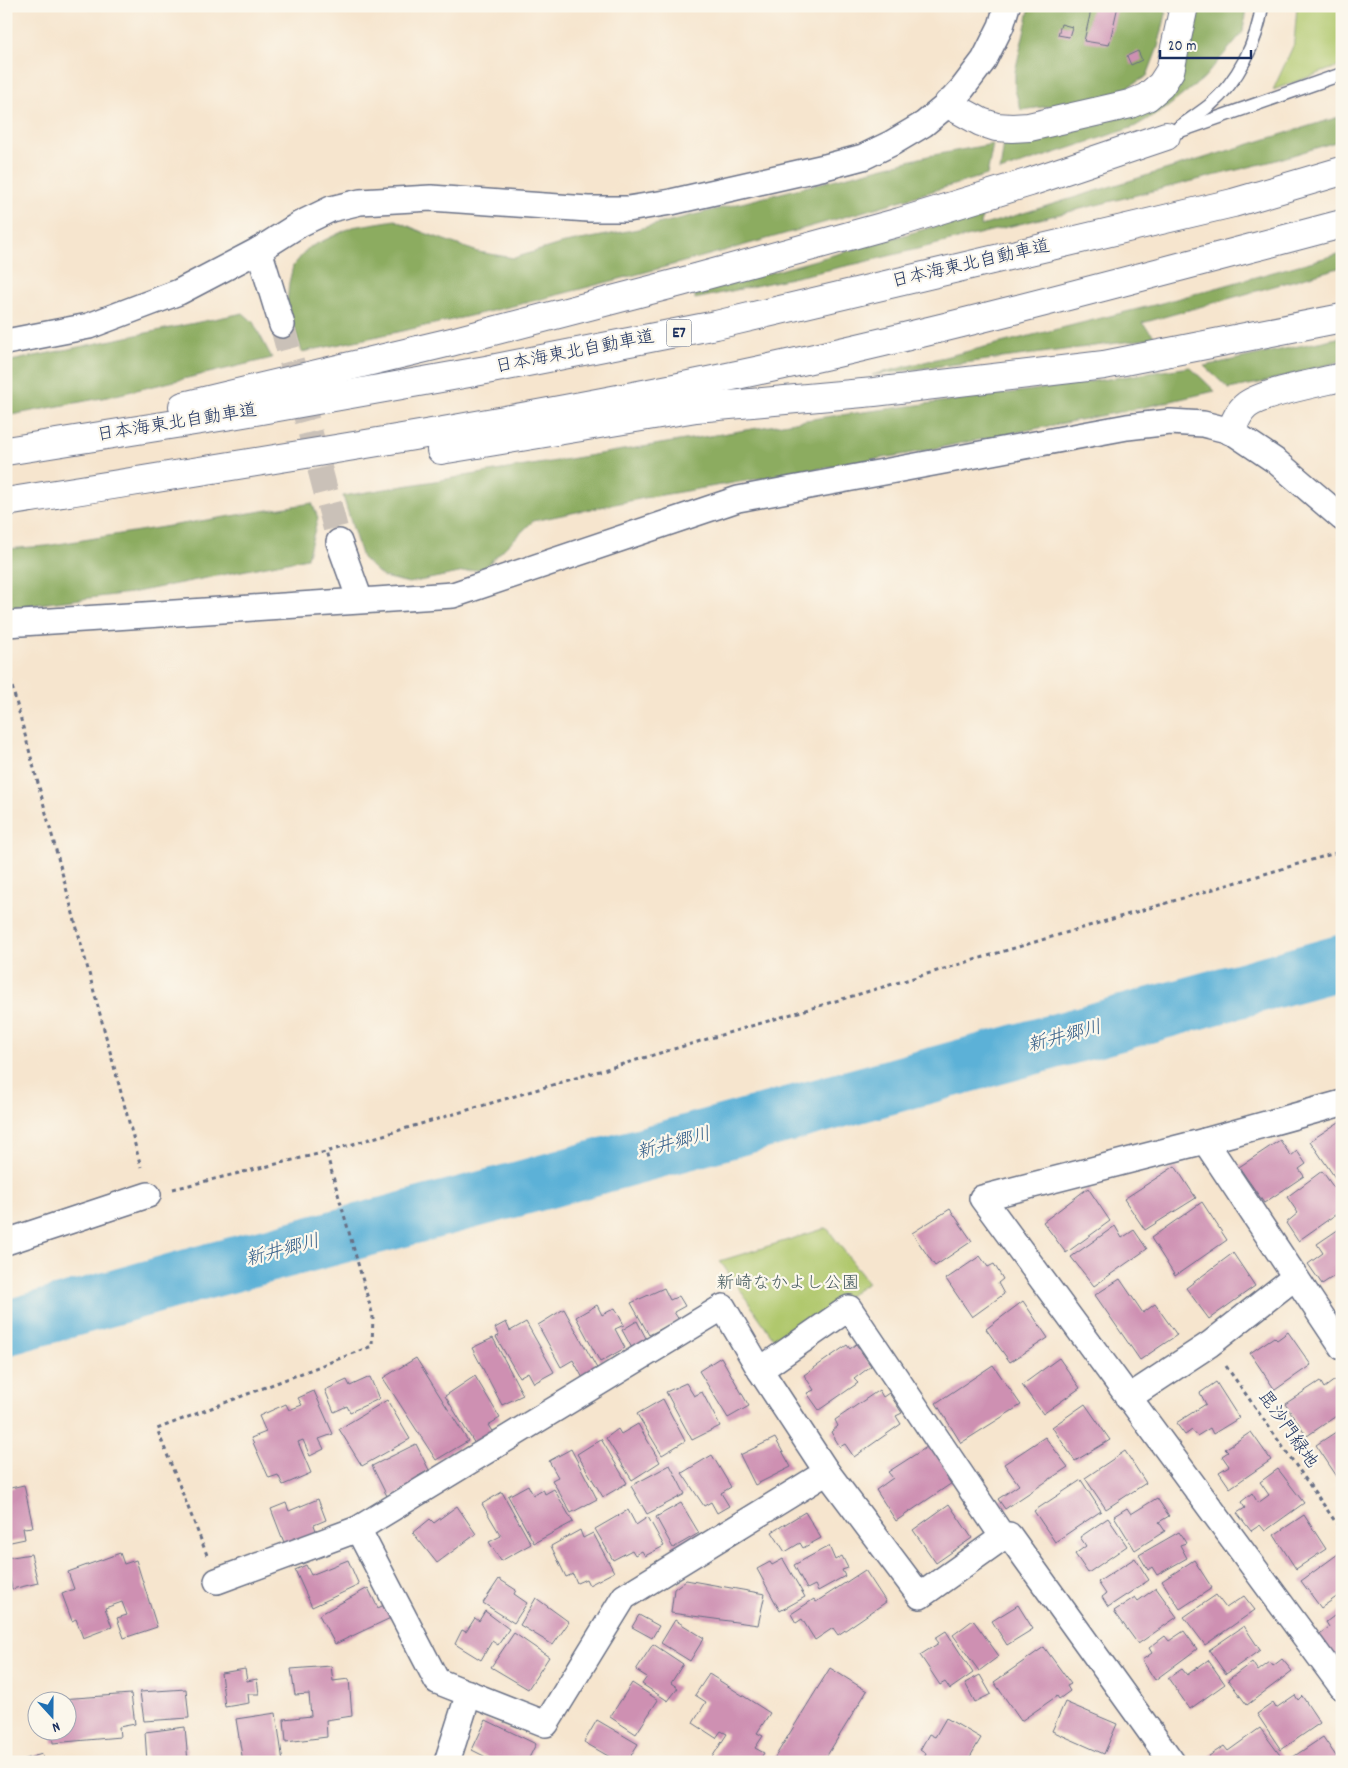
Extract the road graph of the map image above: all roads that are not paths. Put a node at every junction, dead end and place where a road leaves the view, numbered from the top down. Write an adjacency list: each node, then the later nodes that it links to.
1 (1007, 6): 5 (street)
2 (1262, 6): 6 (lane)
3 (1180, 14): 5 (highway)
4 (1342, 74): 6 (lane)
5 (948, 104): 9 (street)
6 (1166, 136): 15 (highway)
7 (1342, 171): 16 (highway, 日本海東北自動車道 / E7)
8 (1342, 224): 17 (highway)
9 (259, 250): 11 (street); 12 (street)
10 (1342, 318): 18 (highway)
11 (282, 324)
12 (6, 342)
13 (1342, 377): 14 (highway)
14 (1231, 431): 19 (street); 21 (street)
15 (6, 446)
16 (6, 451)
17 (6, 502)
18 (6, 510)
19 (1342, 518)
20 (340, 542): 21 (street)
21 (360, 600): 22 (street)
22 (6, 624)
23 (1342, 1103): 24 (street)
24 (1205, 1141): 27 (street); 30 (street)
25 (148, 1195): 26 (street)
26 (6, 1242)
27 (1295, 1277): 28 (street); 30 (street)
28 (1342, 1346)
29 (760, 1370): 31 (street); 32 (street); 33 (street)
30 (1128, 1398): 35 (street)
31 (827, 1472): 33 (street); 36 (street)
32 (358, 1529): 34 (street); 36 (street)
33 (1003, 1537): 38 (street)
34 (217, 1581)
35 (1342, 1687)
36 (469, 1693): 37 (street)
37 (447, 1762)
38 (1172, 1762)

